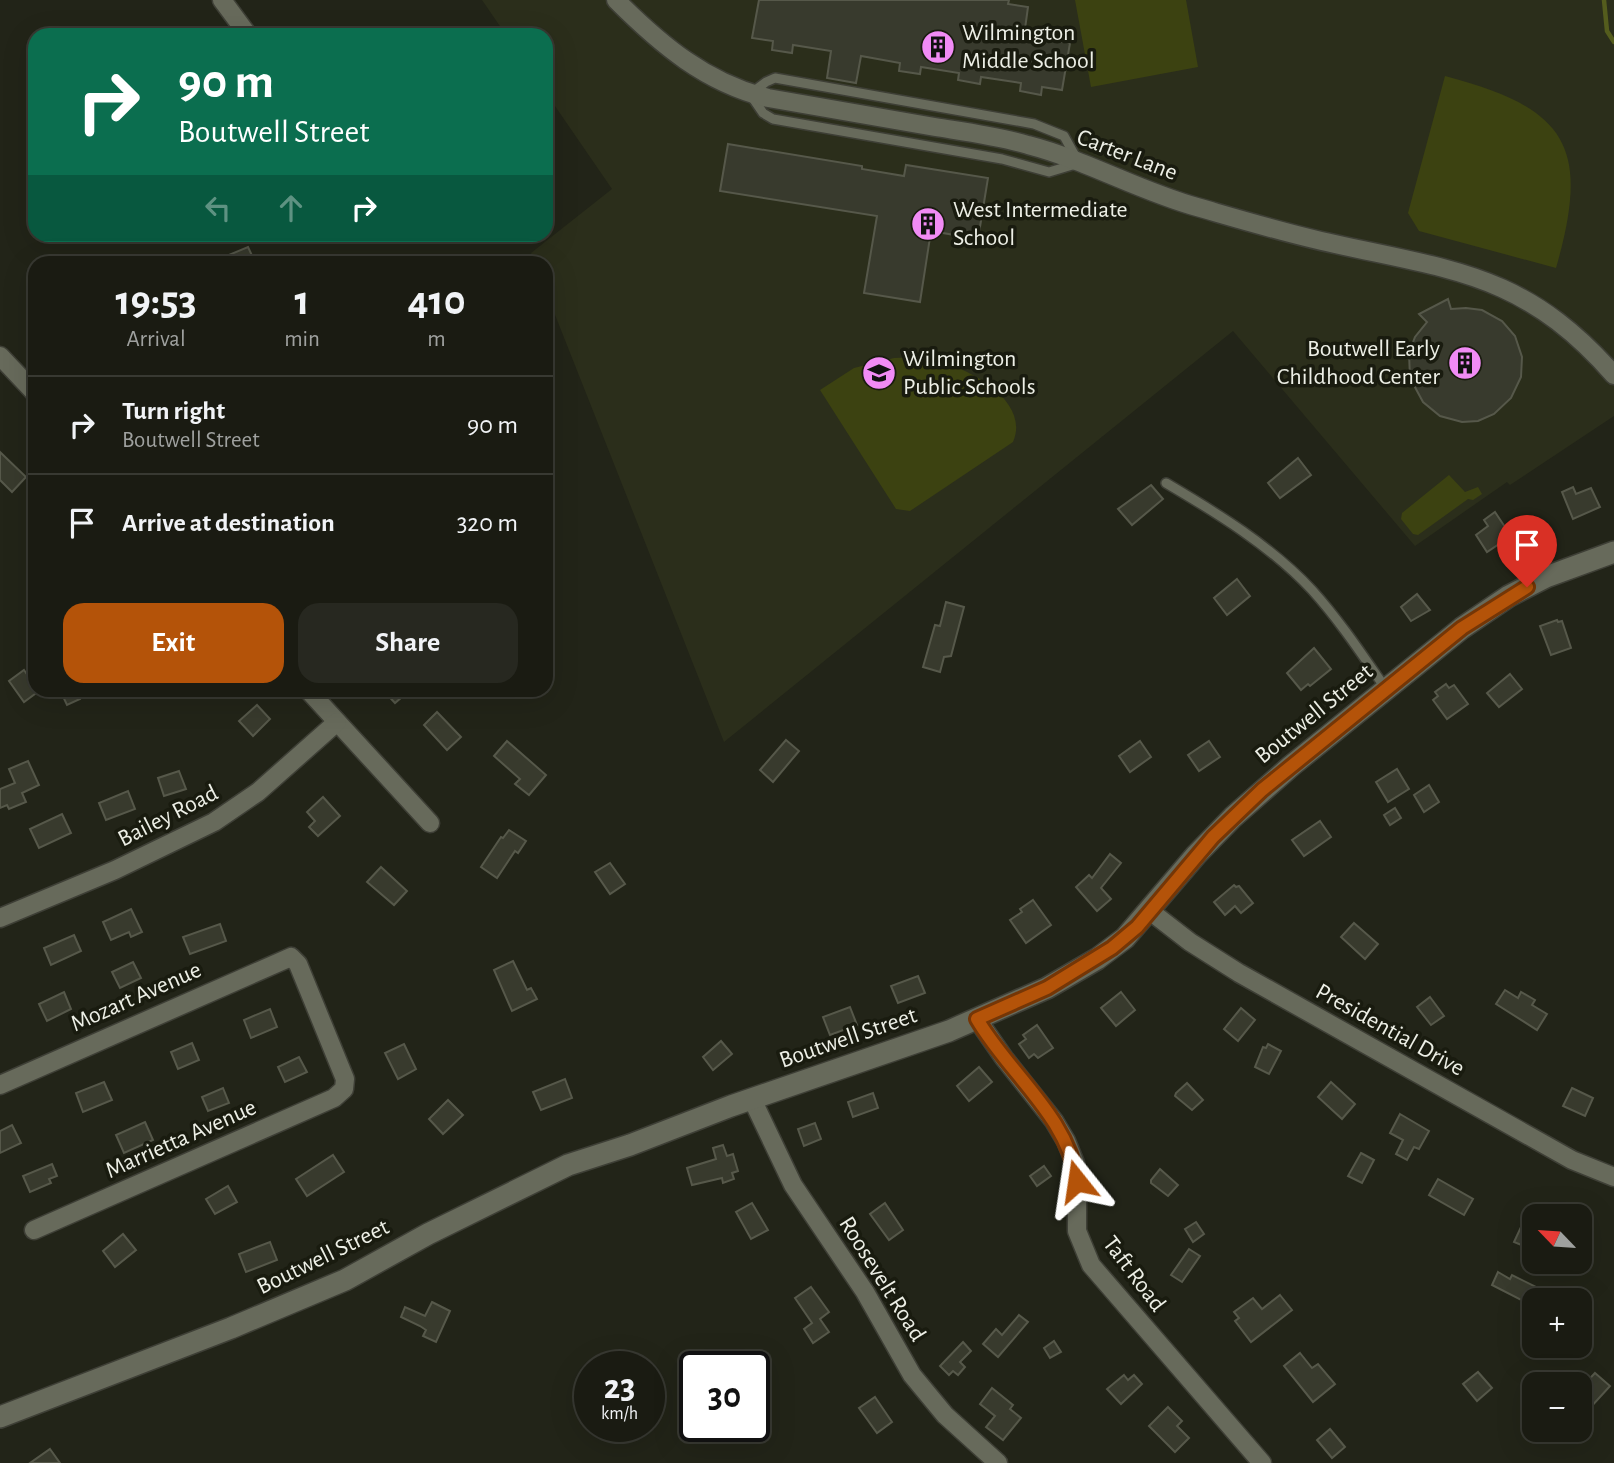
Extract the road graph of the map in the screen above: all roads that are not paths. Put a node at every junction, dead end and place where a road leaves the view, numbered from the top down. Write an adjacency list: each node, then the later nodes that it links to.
1 (222, 0): 3 (street)
2 (616, 0): 5 (street, Carter Lane)
3 (243, 28)
4 (0, 356): 6 (street)
5 (1614, 375)
6 (28, 386)
7 (1166, 482): 9 (lane)
8 (1614, 552): 9 (street, Boutwell Street)
9 (1386, 689): 13 (street, Boutwell Street)
10 (314, 697): 11 (street)
11 (337, 722): 12 (street); 14 (street, Bailey Road)
12 (430, 823)
13 (1150, 911): 15 (street, Boutwell Street); 19 (street, Presidential Drive)
14 (0, 918)
15 (977, 1019): 18 (street, Boutwell Street); 23 (street, Taft Road)
16 (0, 1085): 17 (street, Mozart Avenue)
17 (344, 1088): 20 (street, Marrietta Avenue)
18 (752, 1100): 21 (street, Boutwell Street); 22 (street, Roosevelt Road)
19 (1614, 1177)
20 (34, 1230)
21 (0, 1417)
22 (998, 1463)
23 (1262, 1463)

